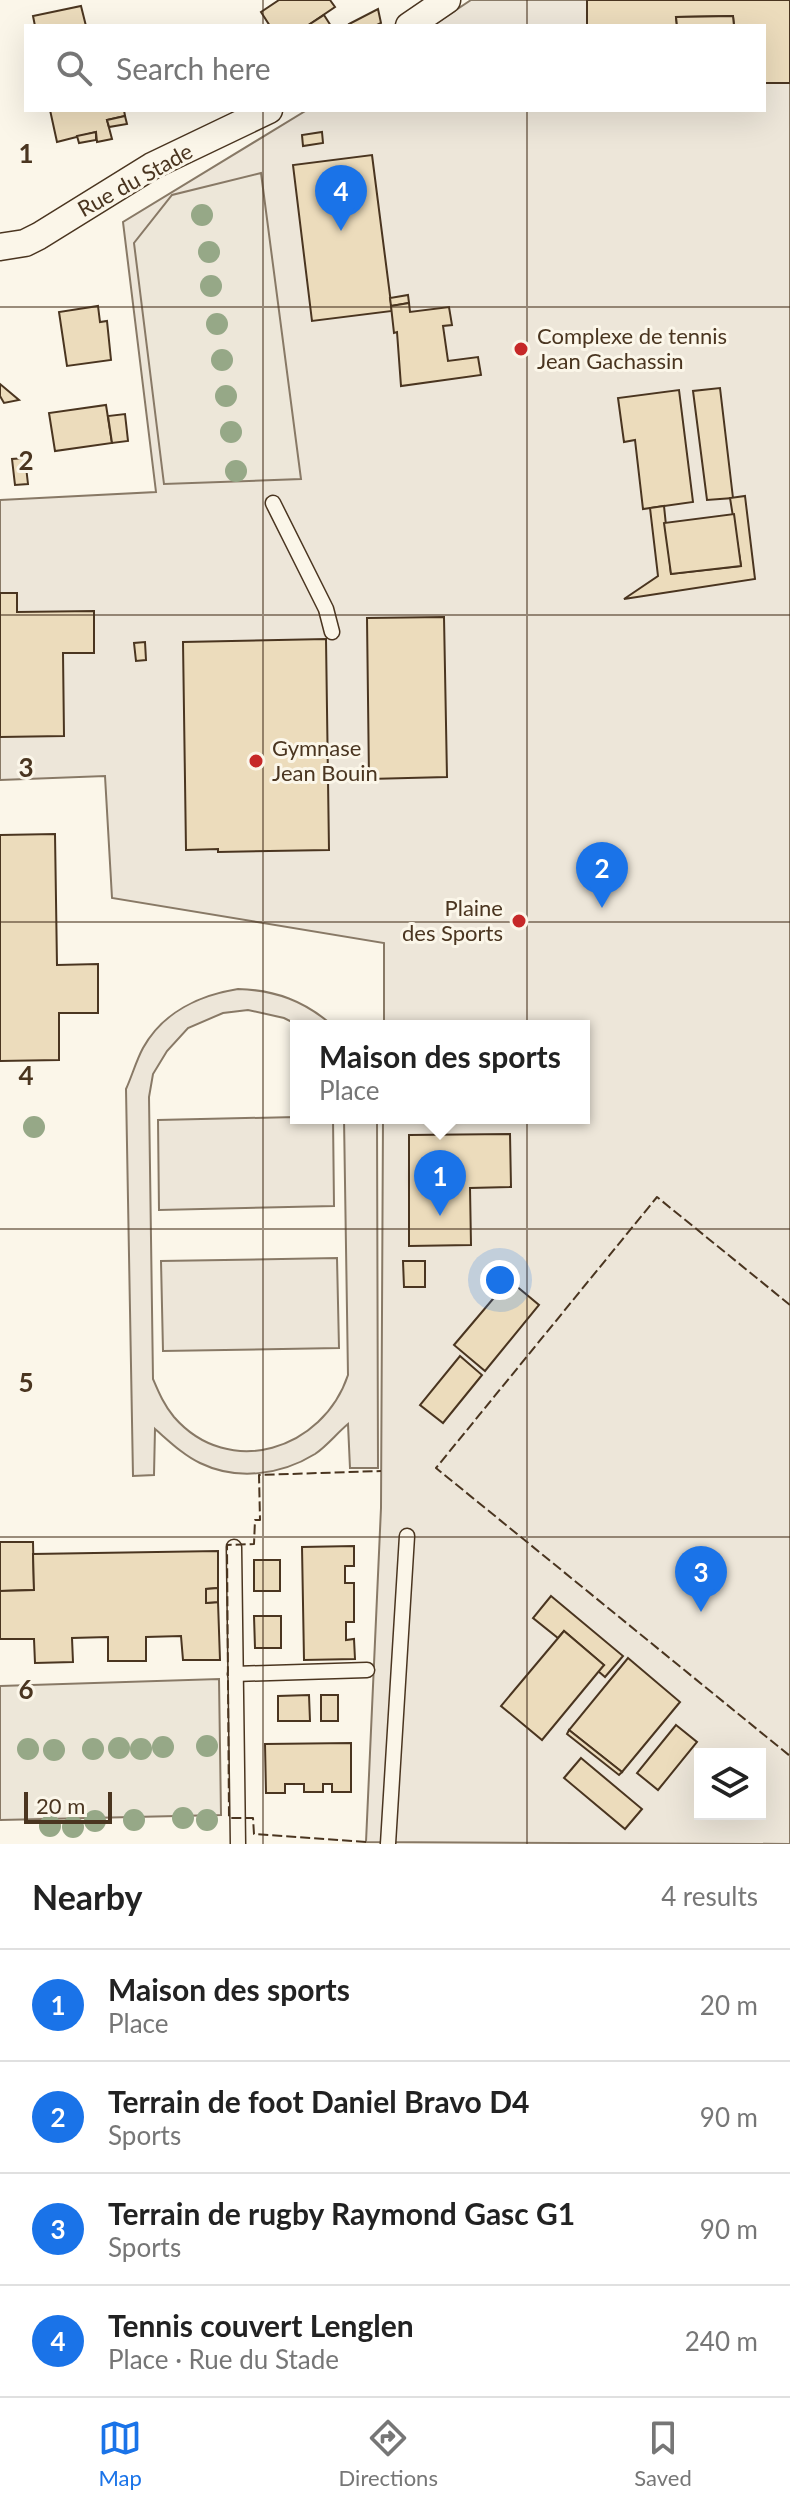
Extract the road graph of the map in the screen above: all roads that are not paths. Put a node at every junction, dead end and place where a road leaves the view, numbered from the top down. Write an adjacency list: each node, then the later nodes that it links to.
1 (447, 0): 2 (street)
2 (412, 24)
3 (265, 112): 4 (street, Rue du Stade)
4 (0, 247)
5 (273, 503): 6 (lane)
6 (332, 632)
7 (407, 1536): 12 (lane)
8 (234, 1547): 10 (lane)
9 (367, 1670): 10 (lane)
10 (235, 1674): 11 (lane)
11 (238, 1844)
12 (388, 1844)

